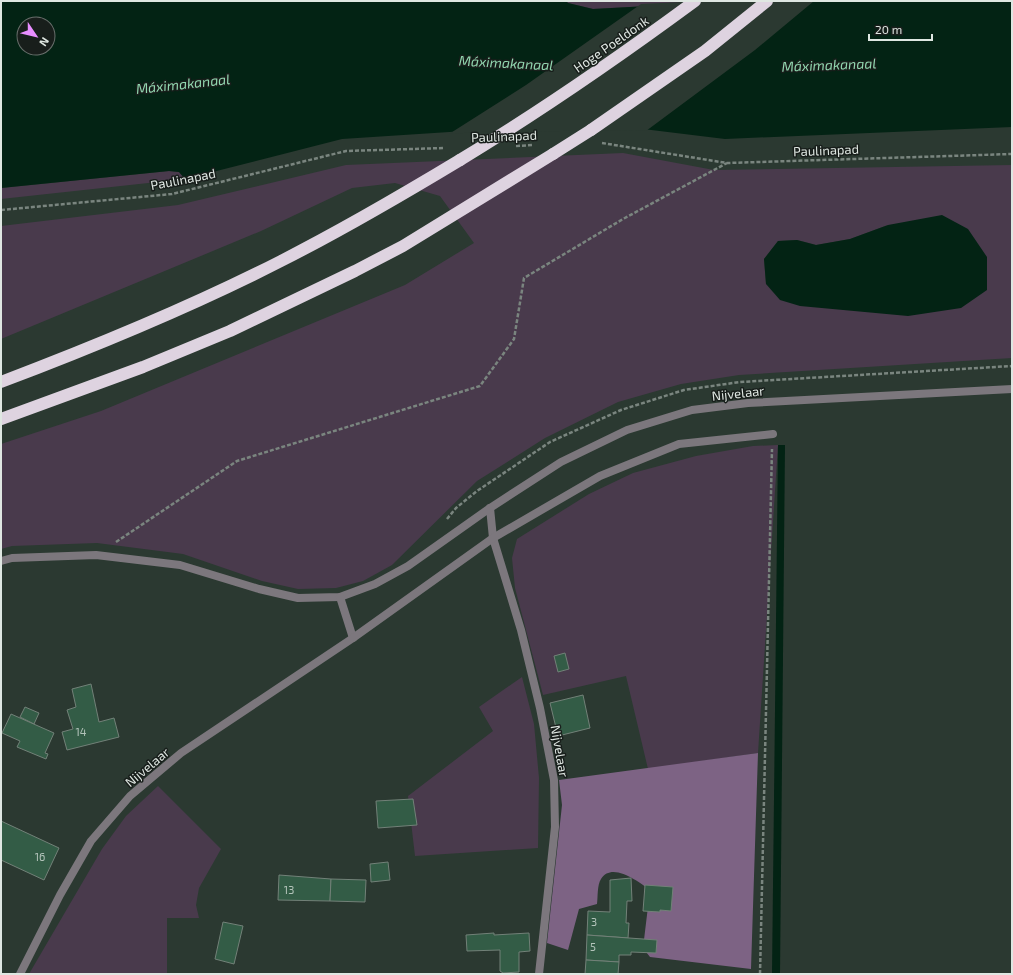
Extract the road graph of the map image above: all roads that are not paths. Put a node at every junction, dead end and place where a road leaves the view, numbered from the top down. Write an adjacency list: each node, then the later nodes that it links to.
1 (695, 1): 3 (highway, Hoge Poeldonk, bridge)
2 (768, 1): 5 (highway, bridge)
3 (1, 382)
4 (1012, 389): 7 (street, Nijvelaar)
5 (1, 419)
6 (773, 434): 8 (street, Nijvelaar)
7 (490, 508): 8 (street, Nijvelaar); 10 (street, Nijvelaar)
8 (493, 538): 11 (street, Nijvelaar); 13 (street, Nijvelaar)
9 (1, 561): 10 (street, Nijvelaar)
10 (340, 597): 11 (street)
11 (353, 638): 12 (street, Nijvelaar)
12 (20, 974)
13 (539, 974)

